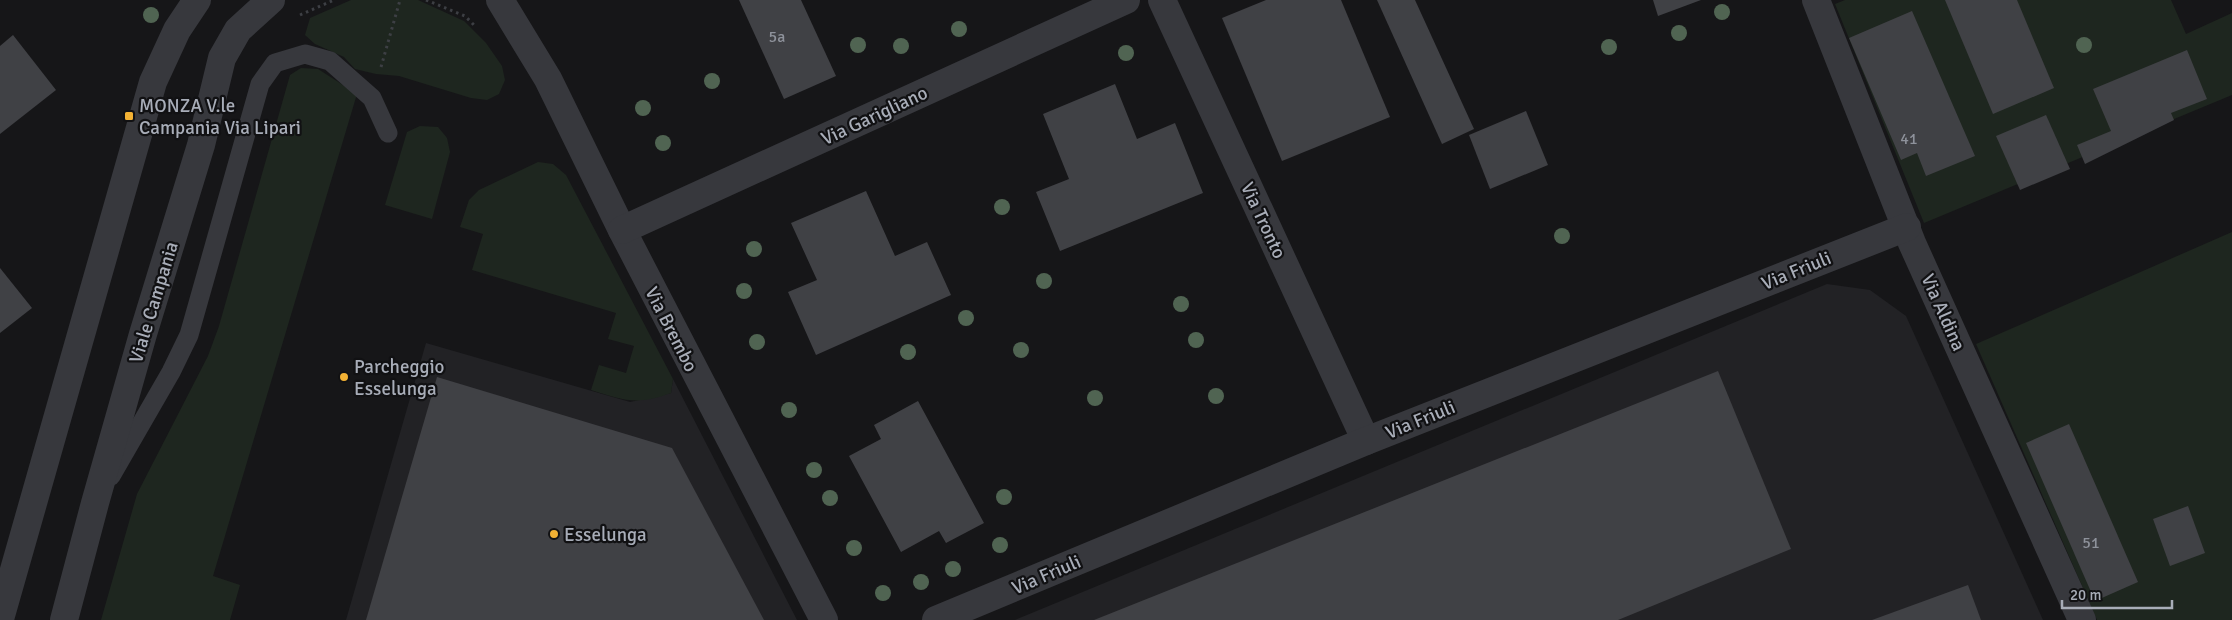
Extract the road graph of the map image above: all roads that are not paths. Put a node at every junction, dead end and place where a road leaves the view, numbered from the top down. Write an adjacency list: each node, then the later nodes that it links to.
1 (197, 0): 14 (street)
2 (271, 0): 13 (street, Viale Campania)
3 (483, 0): 8 (street, Via Brembo)
4 (500, 0): 8 (street, Via Brembo)
5 (1126, 0): 11 (street, Via Garigliano)
6 (1162, 0): 12 (street, Via Tronto)
7 (1816, 0): 10 (street, Via Aldina)
8 (522, 36): 11 (street, Via Brembo)
9 (388, 133): 13 (lane)
10 (1907, 227): 12 (street, Via Friuli); 18 (street, Via Aldina)
11 (622, 230): 16 (street, Via Brembo)
12 (1366, 441): 17 (street, Via Friuli)
13 (95, 503): 15 (street, Viale Campania)
14 (0, 619)
15 (64, 620)
16 (824, 620)
17 (936, 620)
18 (2082, 620)

